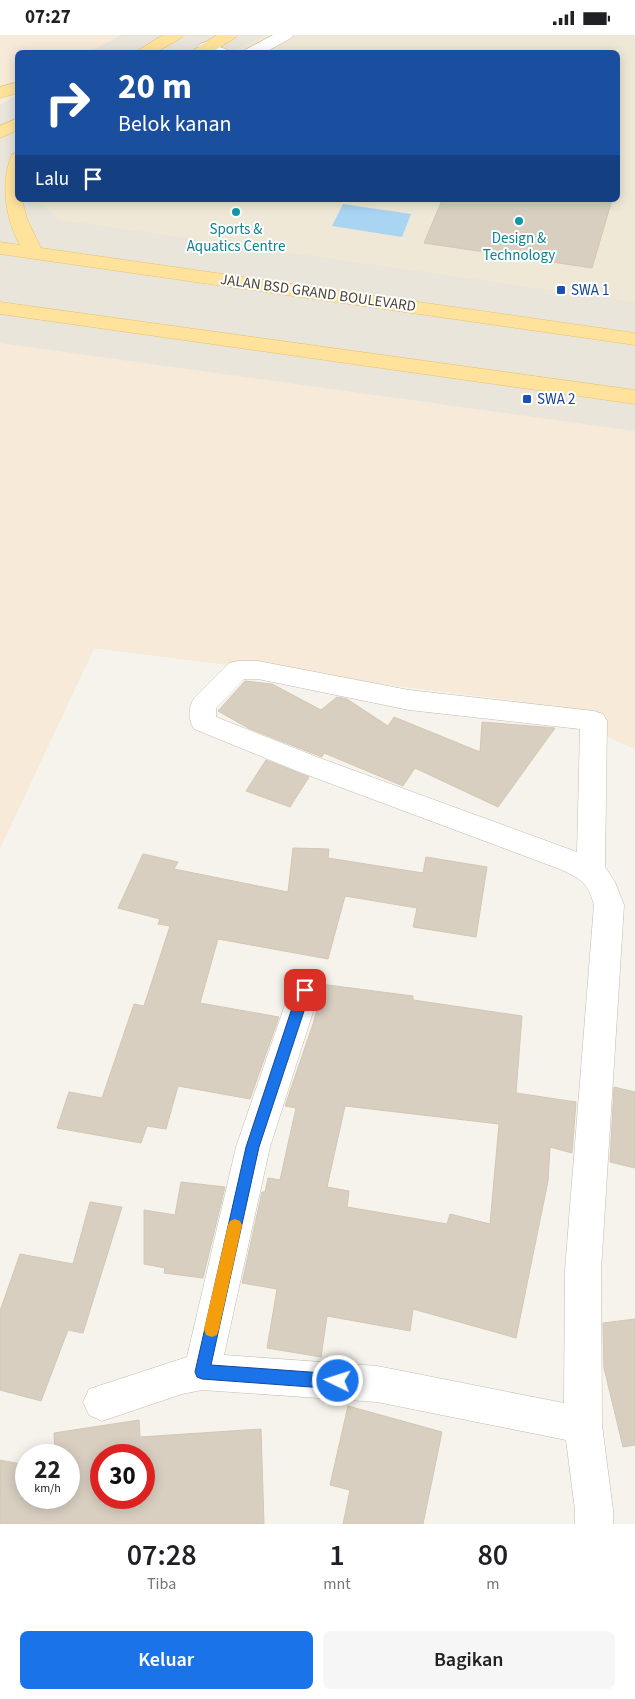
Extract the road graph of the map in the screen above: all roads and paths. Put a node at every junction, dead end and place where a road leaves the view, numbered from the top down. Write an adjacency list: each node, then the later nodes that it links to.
1 (175, 35): 4 (main road)
2 (229, 35): 7 (main road)
3 (285, 35): 8 (street)
4 (159, 43): 5 (main road); 6 (main road)
5 (139, 50)
6 (147, 50)
7 (209, 50)
8 (257, 50)
9 (15, 88): 10 (main road)
10 (0, 93)
11 (15, 125): 12 (main road)
12 (0, 133)
13 (15, 162): 15 (main road)
14 (0, 248): 15 (main road, JALAN BSD GRAND BOULEVARD)
15 (35, 253): 17 (main road, JALAN BSD GRAND BOULEVARD)
16 (0, 309): 18 (main road)
17 (635, 339)
18 (635, 397)
19 (591, 871): 19 (street); 23 (street)
20 (305, 990): 21 (street)
21 (202, 1372): 22 (street); 23 (street)
22 (102, 1403)
23 (583, 1425): 24 (street)
24 (594, 1524)

